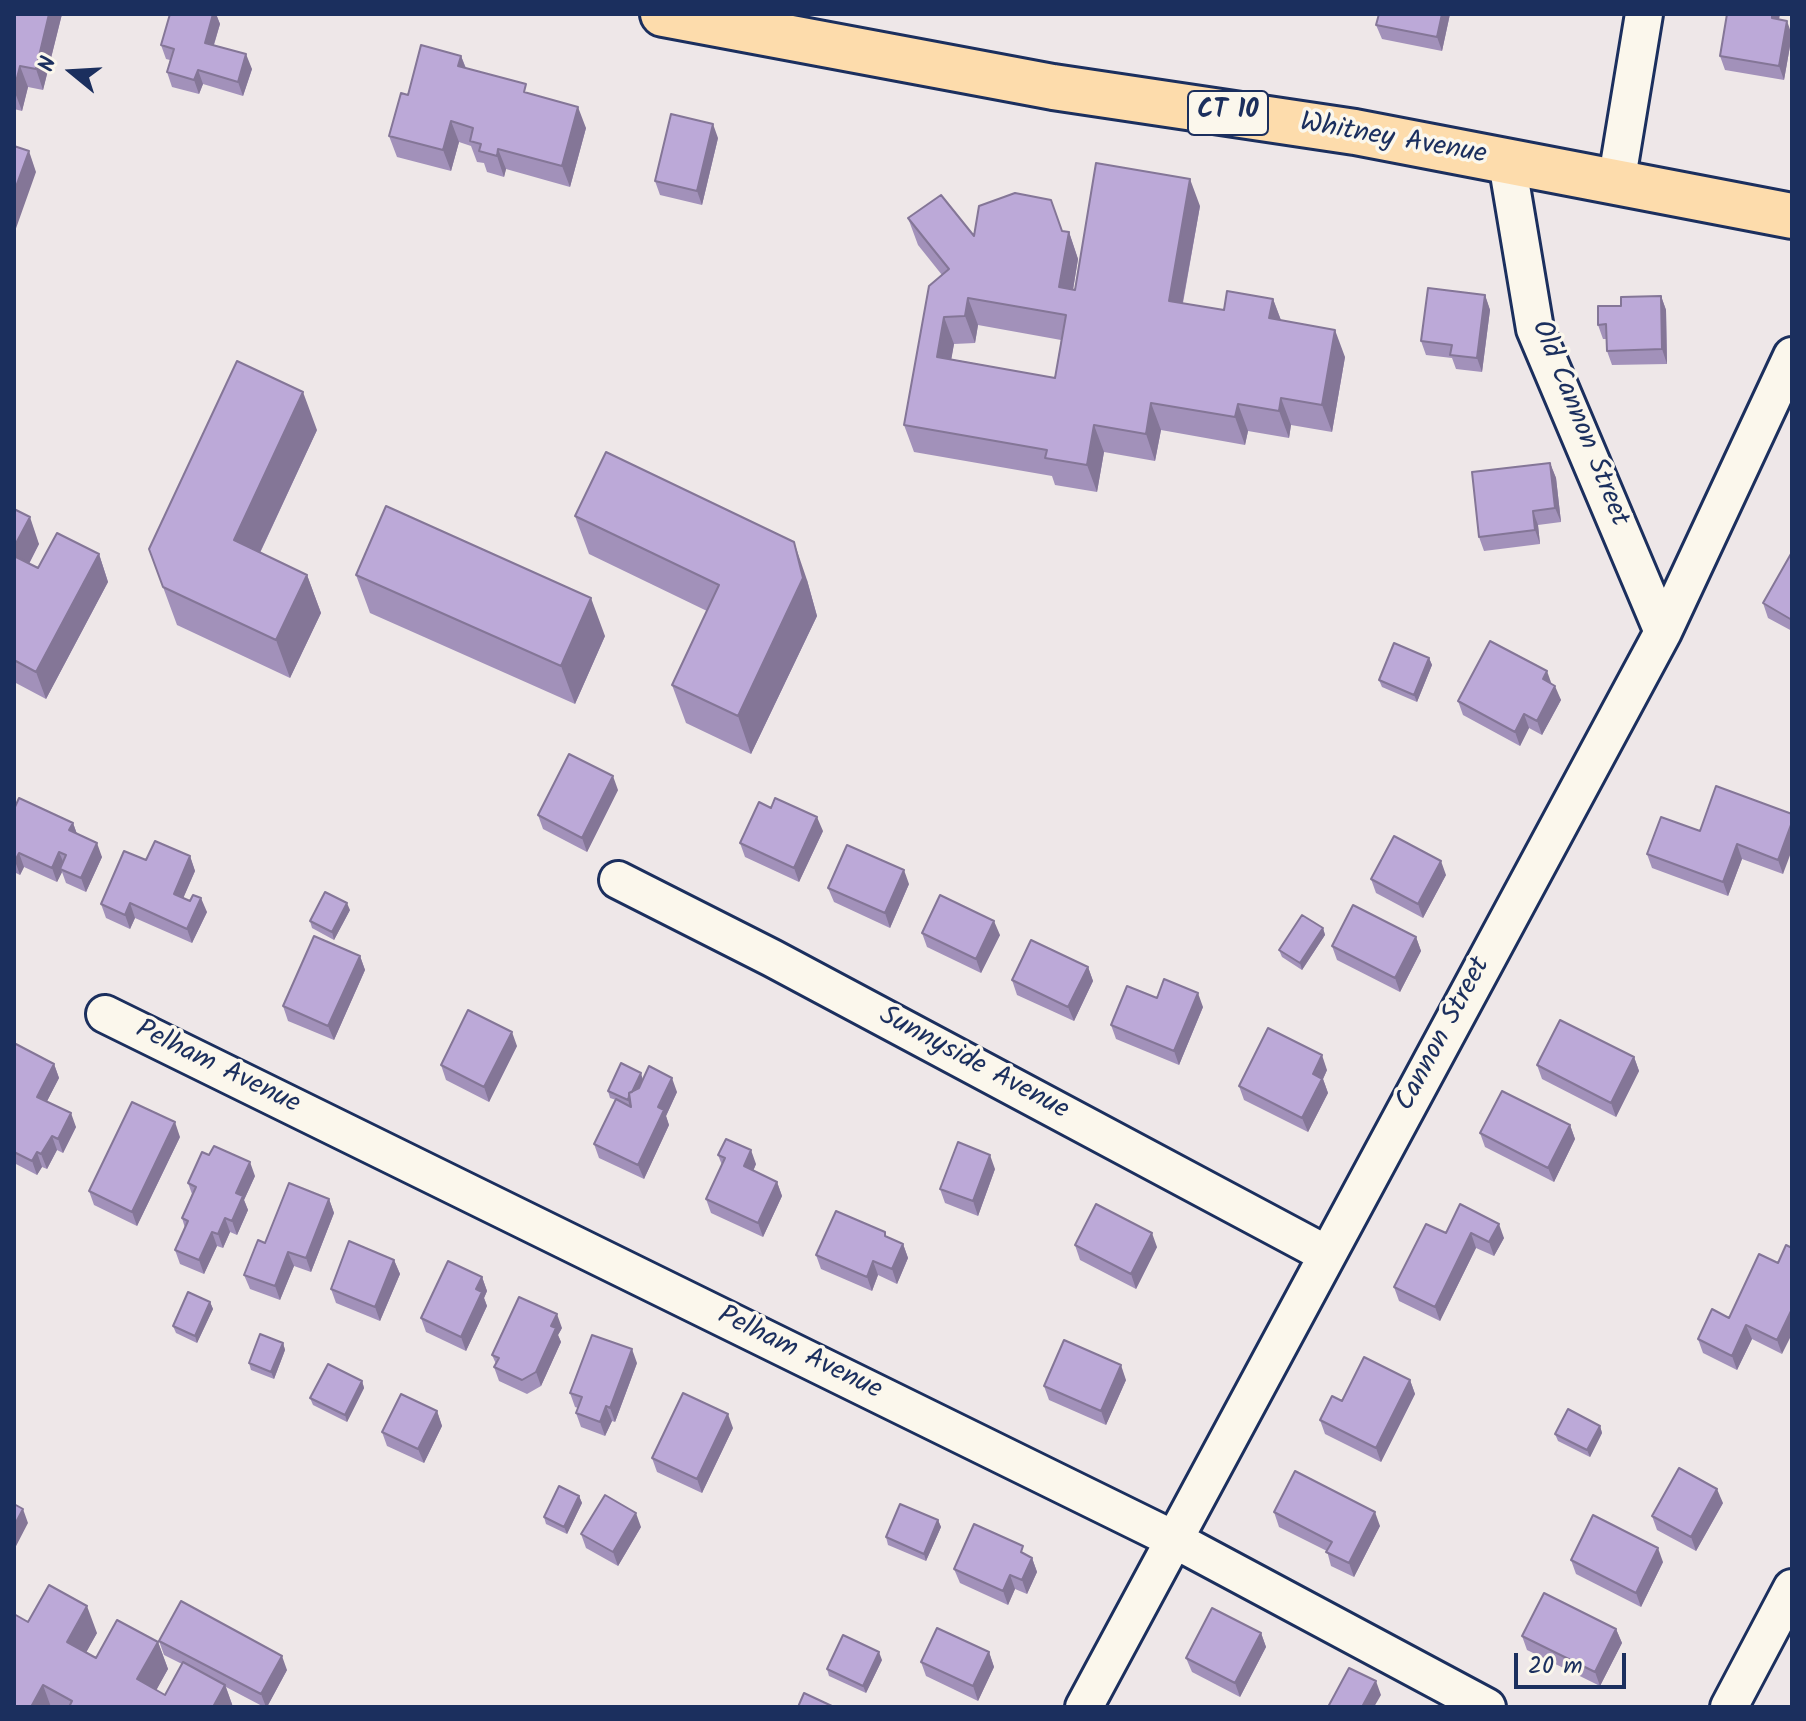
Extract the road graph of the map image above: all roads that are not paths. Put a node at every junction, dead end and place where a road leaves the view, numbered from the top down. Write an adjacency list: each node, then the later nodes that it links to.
1 (663, 14): 3 (main road, Whitney Avenue / CT 10)
2 (1644, 14): 4 (street)
3 (1507, 162): 4 (main road, Whitney Avenue / CT 10); 7 (street, Old Cannon Street)
4 (1616, 184): 5 (main road, Whitney Avenue / CT 10)
5 (1792, 216)
6 (1792, 356): 7 (street, Cannon Street)
7 (1663, 632): 10 (street, Cannon Street)
8 (618, 880): 10 (street, Sunnyside Avenue)
9 (105, 1014): 11 (street, Pelham Avenue)
10 (1326, 1254): 11 (street, Cannon Street)
11 (1175, 1540): 13 (street, Cannon Street); 14 (street, Pelham Avenue)
12 (1792, 1588): 15 (street)
13 (1084, 1707)
14 (1487, 1707)
15 (1729, 1707)

